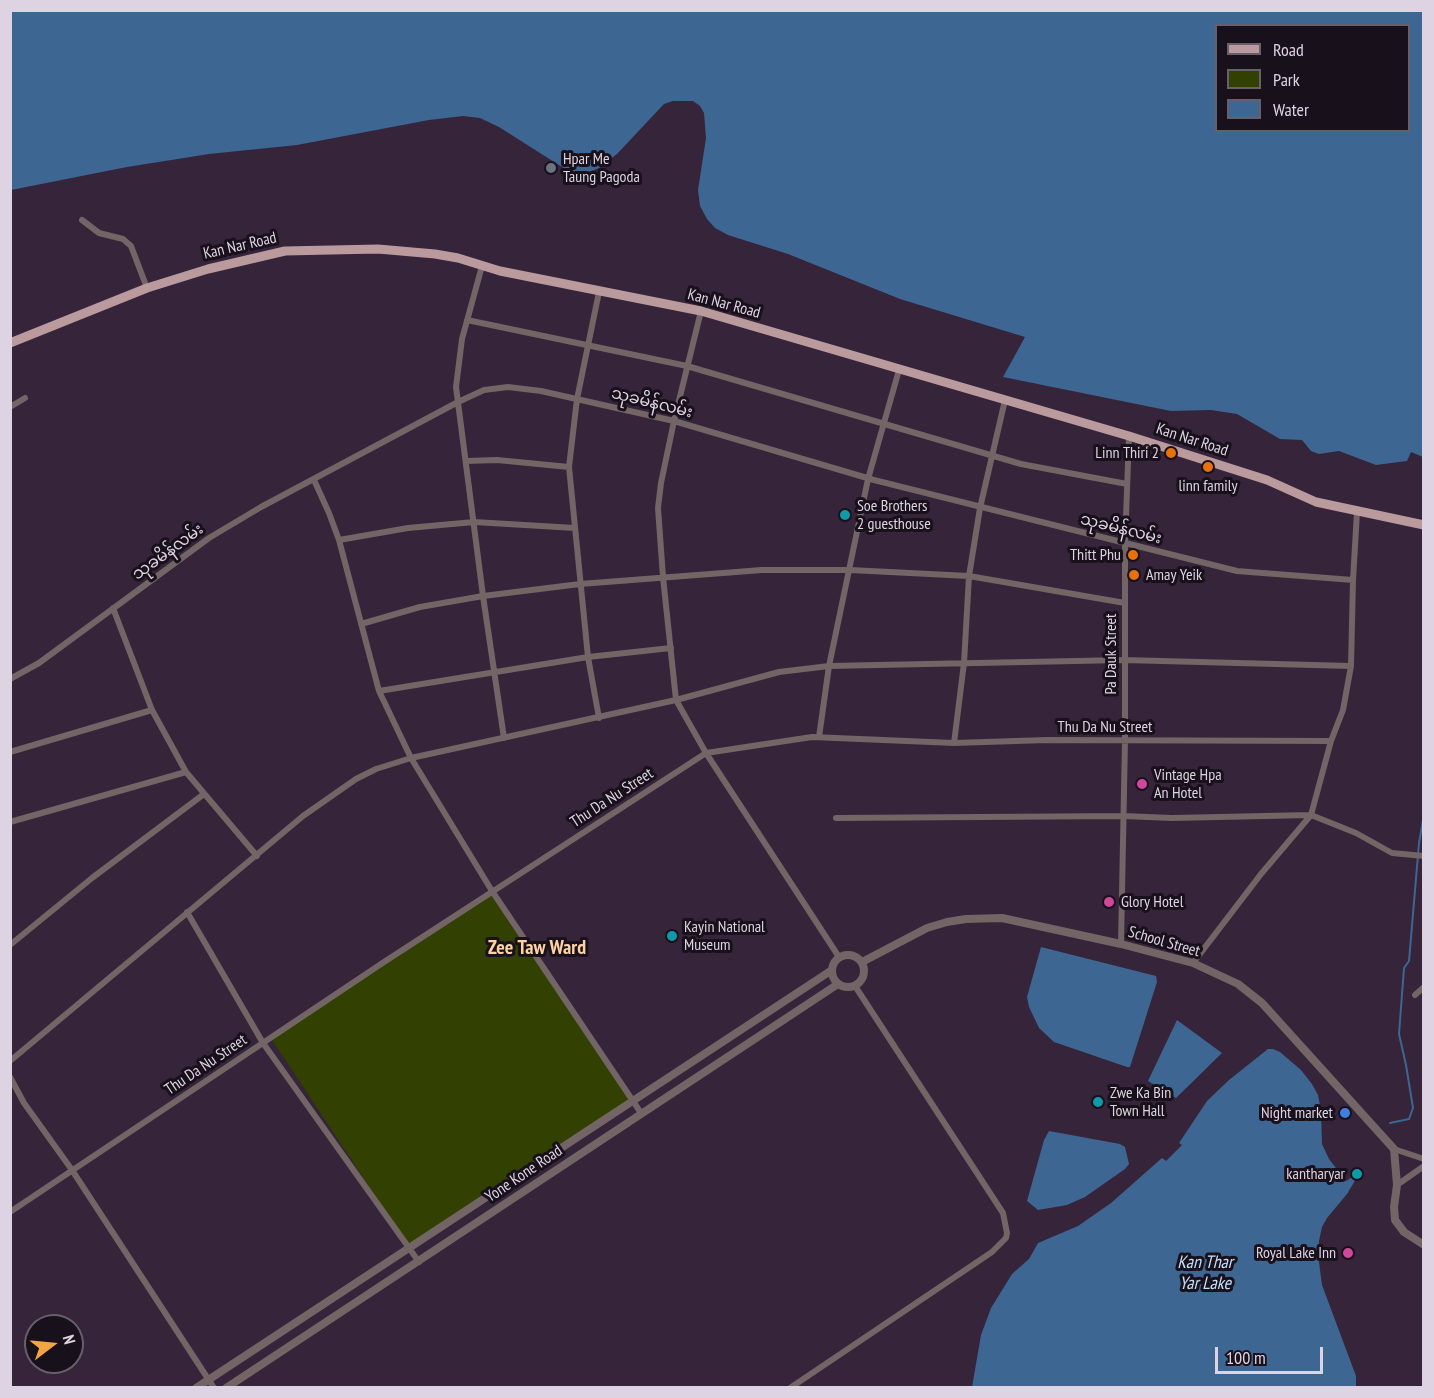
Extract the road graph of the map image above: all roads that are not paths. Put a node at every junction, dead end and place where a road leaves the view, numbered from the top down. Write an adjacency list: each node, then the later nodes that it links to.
1 (82, 220): 3 (street)
2 (482, 266): 3 (main road, Kan Nar Road); 4 (main road, Kan Nar Road); 6 (street)
3 (147, 288): 7 (main road, Kan Nar Road)
4 (599, 292): 5 (main road, Kan Nar Road); 8 (street)
5 (701, 311): 9 (street); 10 (main road, Kan Nar Road)
6 (467, 320): 8 (street); 14 (street)
7 (10, 343)
8 (589, 345): 9 (street); 12 (street)
9 (687, 366): 16 (street); 17 (street)
10 (899, 370): 13 (main road, Kan Nar Road); 17 (street)
11 (25, 398): 15 (street)
12 (577, 399): 14 (street, သုခမိန်လမ်း); 16 (street, သုခမိန်လမ်း); 21 (street)
13 (1005, 400): 18 (main road, Kan Nar Road); 19 (street)
14 (458, 402): 20 (street); 23 (street, သုခမိန်လမ်း)
15 (10, 407)
16 (674, 421): 22 (street, သုခမိန်လမ်း); 34 (street)
17 (884, 425): 19 (street); 22 (street)
18 (1129, 436): 24 (street, Pa Dauk Street); 26 (main road, Kan Nar Road)
19 (993, 456): 24 (street); 25 (street)
20 (466, 461): 21 (street); 27 (street)
21 (569, 467): 29 (street)
22 (868, 479): 25 (street, သုခမိန်လမ်း); 32 (street)
23 (314, 480): 30 (street); 39 (street, သုခမိန်လမ်း)
24 (1127, 484): 31 (street, Pa Dauk Street)
25 (980, 508): 31 (street, သုခမိန်လမ်း); 33 (street)
26 (1357, 512): 28 (main road, Kan Nar Road); 35 (street)
27 (474, 522): 29 (street); 30 (street); 37 (street)
28 (1424, 525)
29 (575, 528): 36 (street)
30 (339, 540): 40 (street)
31 (1125, 544): 35 (street, သုခမိန်လမ်း); 38 (street, Pa Dauk Street)
32 (850, 570): 33 (street); 34 (street); 45 (street)
33 (969, 576): 38 (street); 44 (street)
34 (663, 577): 36 (street); 41 (street)
35 (1353, 580): 46 (street)
36 (580, 584): 37 (street); 42 (street)
37 (483, 596): 40 (street); 47 (street)
38 (1125, 603): 43 (street, Pa Dauk Street)
39 (113, 608): 48 (street, သုခမိန်လမ်း); 51 (street)
40 (361, 624): 49 (street)
41 (671, 648): 42 (street); 50 (street)
42 (588, 657): 47 (street); 52 (street)
43 (1124, 660): 44 (street); 46 (street); 55 (street, Pa Dauk Street)
44 (964, 663): 45 (street); 57 (street)
45 (829, 666): 50 (street); 53 (street)
46 (1351, 666): 56 (street)
47 (494, 672): 49 (street); 54 (street)
48 (10, 679)
49 (379, 691): 60 (street)
50 (676, 700): 52 (street); 59 (street)
51 (152, 710): 58 (street); 61 (street)
52 (599, 718): 54 (street)
53 (819, 737): 57 (street, Thu Da Nu Street); 59 (street, Thu Da Nu Street)
54 (504, 738): 60 (street)
55 (1125, 740): 56 (street, Thu Da Nu Street); 57 (street, Thu Da Nu Street); 64 (street, Pa Dauk Street)
56 (1331, 741): 63 (street)
57 (954, 743)
58 (10, 752)
59 (706, 753): 69 (street, Thu Da Nu Street); 73 (street)
60 (411, 758): 67 (street); 69 (street)
61 (186, 772): 62 (street); 66 (street)
62 (204, 794): 67 (street); 72 (street)
63 (1311, 815): 64 (street); 68 (street); 75 (street)
64 (1123, 816): 65 (street); 71 (street, Pa Dauk Street)
65 (836, 818)
66 (10, 822)
67 (257, 856): 70 (street)
68 (1424, 856)
69 (492, 891): 82 (street, Thu Da Nu Street); 86 (street)
70 (187, 912): 82 (street); 84 (street)
71 (1120, 944): 74 (street, School Street); 75 (street, School Street)
72 (10, 945)
73 (839, 957): 74 (street); 76 (street)
74 (862, 962): 78 (street)
75 (1193, 963): 88 (street, School Street)
76 (832, 970): 77 (street); 81 (street)
77 (838, 984): 78 (street); 83 (street, Yone Kone Road)
78 (855, 986): 103 (street)
79 (1424, 987): 80 (street)
80 (1415, 995)
81 (738, 1032): 83 (street); 86 (street)
82 (264, 1043): 91 (street, Thu Da Nu Street); 95 (street)
83 (745, 1044): 87 (street, Yone Kone Road)
84 (10, 1061)
85 (10, 1077): 91 (street)
86 (633, 1100): 87 (street); 95 (street)
87 (641, 1113): 96 (street, Yone Kone Road)
88 (1392, 1146): 89 (street); 92 (street)
89 (1424, 1159)
90 (1424, 1166): 92 (street)
91 (72, 1170): 93 (street, Thu Da Nu Street); 99 (street)
92 (1397, 1185): 94 (street)
93 (10, 1212)
94 (1424, 1245)
95 (410, 1248): 96 (street); 97 (street)
96 (418, 1262): 98 (street, Yone Kone Road)
97 (287, 1328): 98 (street); 99 (street)
98 (296, 1341): 102 (street, Yone Kone Road)
99 (208, 1379): 100 (street); 101 (street)
100 (196, 1388)
101 (214, 1388)
102 (225, 1388)
103 (790, 1388)

